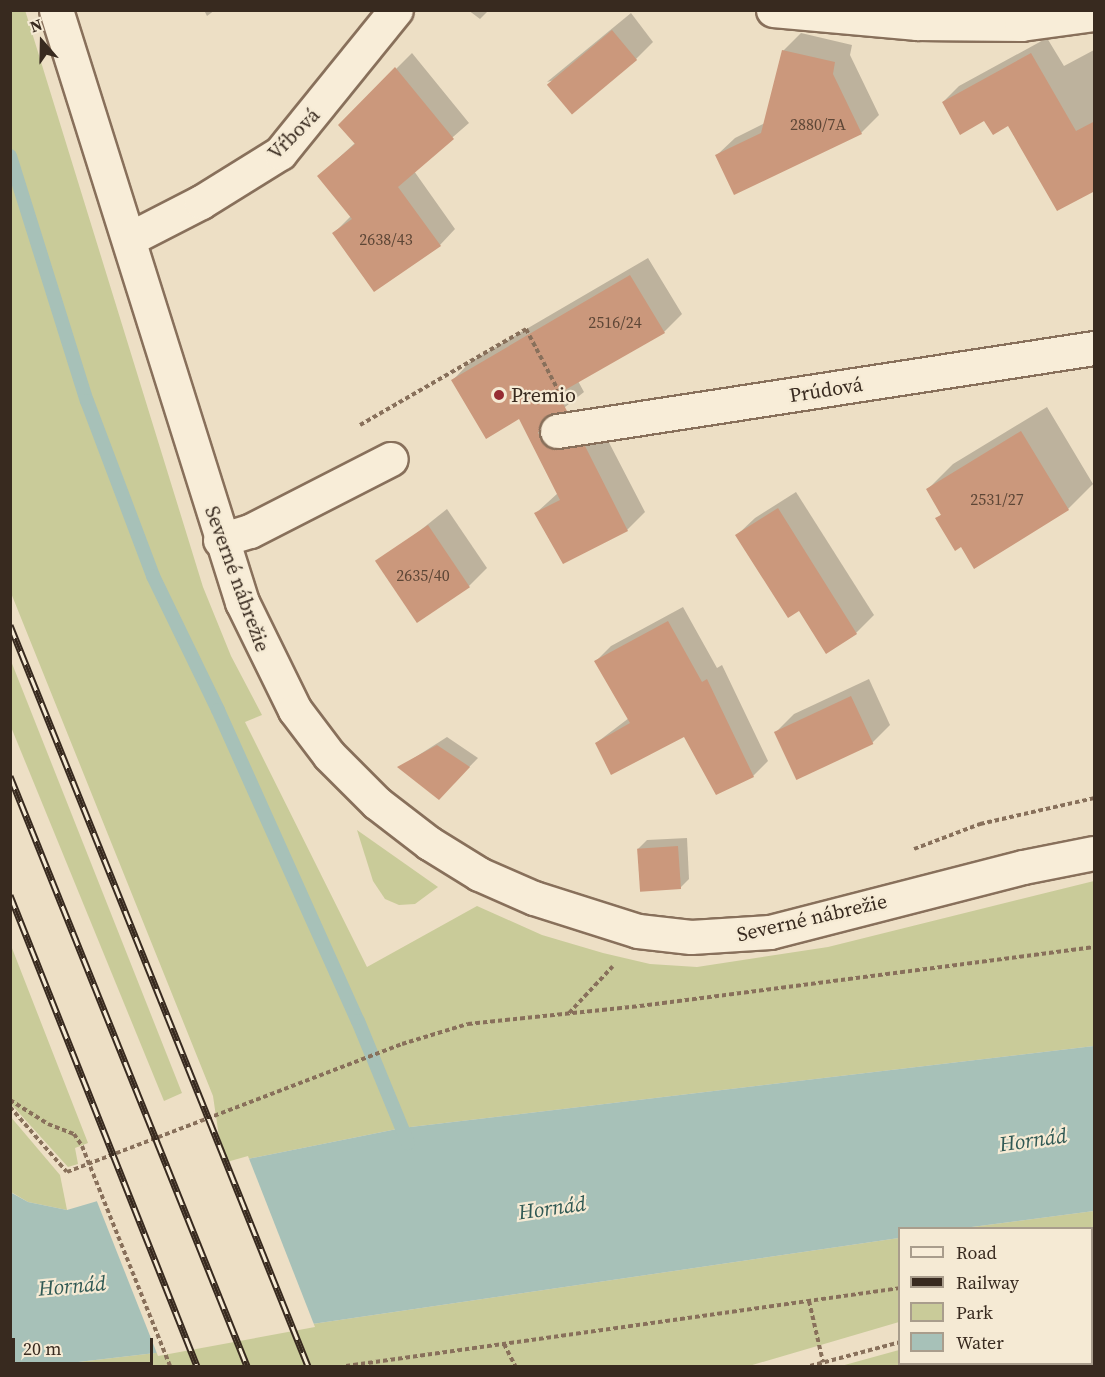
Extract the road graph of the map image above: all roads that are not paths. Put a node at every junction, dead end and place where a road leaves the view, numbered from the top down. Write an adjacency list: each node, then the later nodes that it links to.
1 (56, 10): 5 (street, Severné nábrežie)
2 (396, 10): 5 (street, Vŕbová)
3 (776, 11): 4 (street)
4 (1095, 14)
5 (129, 239): 9 (street, Severné nábrežie)
6 (1095, 348): 7 (street, Prúdová)
7 (568, 429)
8 (391, 459): 9 (street)
9 (220, 540): 10 (street, Severné nábrežie)
10 (1095, 853)

